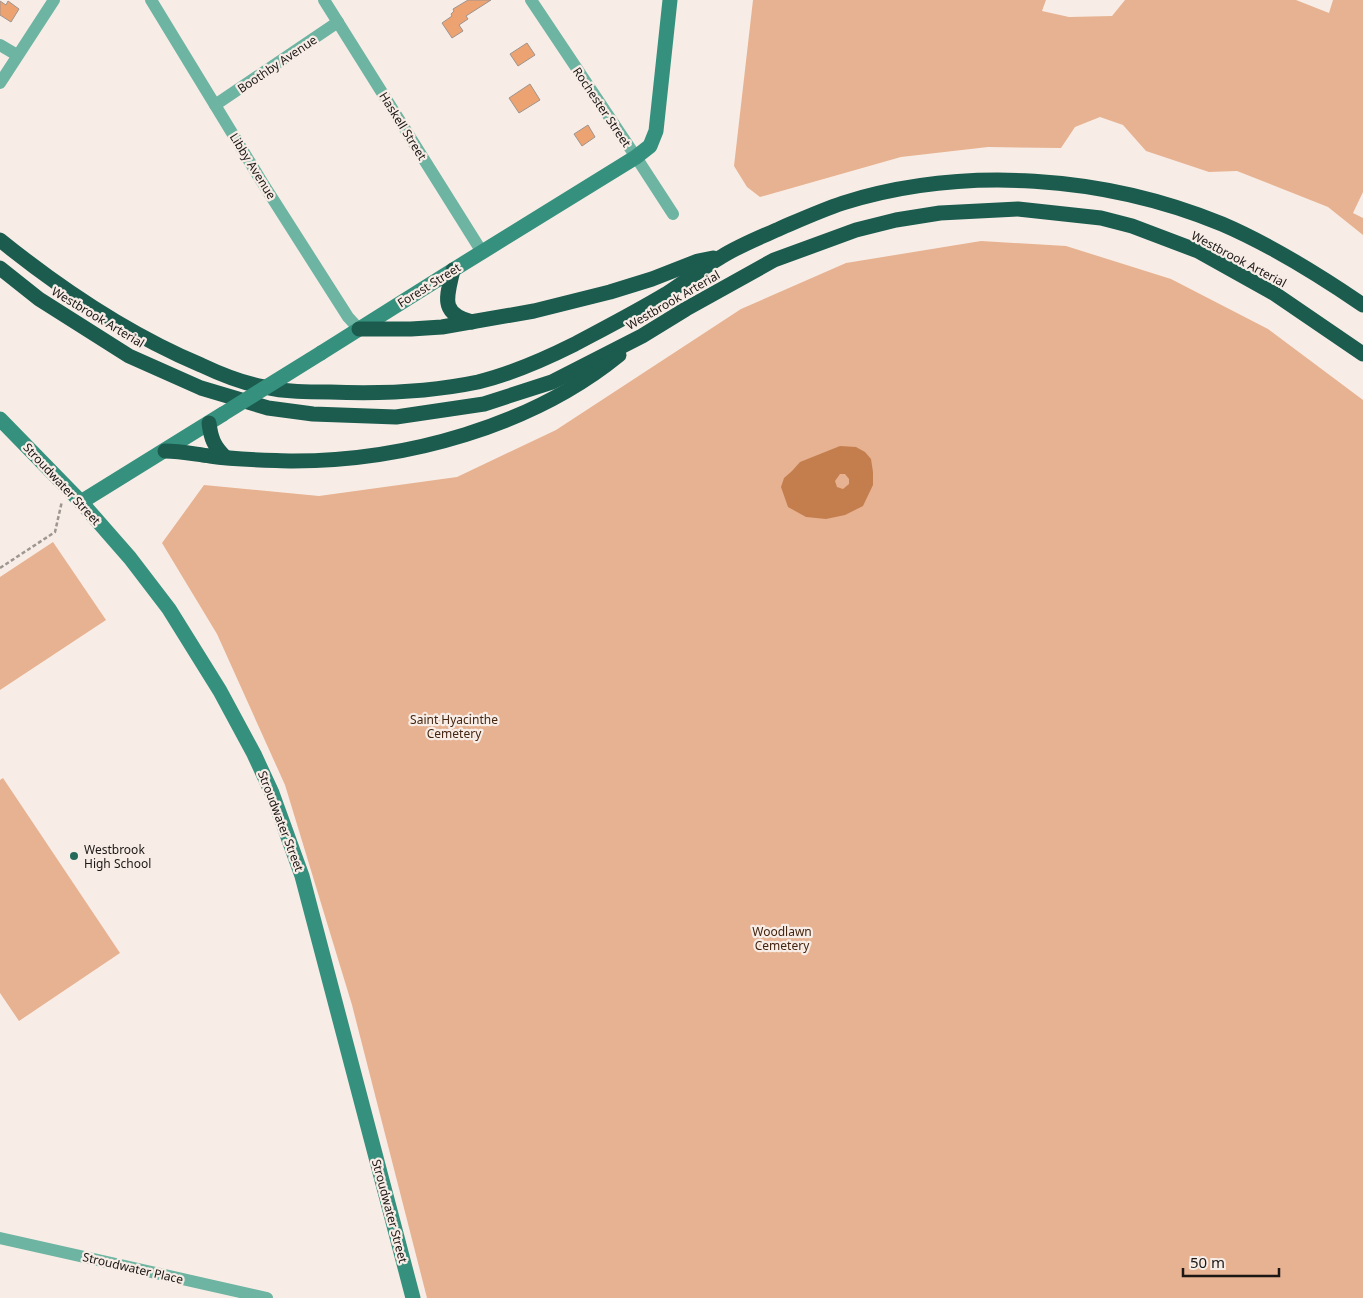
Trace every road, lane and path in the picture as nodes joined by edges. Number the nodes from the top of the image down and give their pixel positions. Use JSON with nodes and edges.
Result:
{"nodes":[{"id":1,"x":54,"y":0,"type":"edge"},
{"id":2,"x":151,"y":0,"type":"edge"},
{"id":3,"x":324,"y":0,"type":"edge"},
{"id":4,"x":530,"y":0,"type":"edge"},
{"id":5,"x":670,"y":0,"type":"edge"},
{"id":6,"x":338,"y":22,"type":"junction"},
{"id":7,"x":0,"y":45,"type":"edge"},
{"id":8,"x":17,"y":55,"type":"junction"},
{"id":9,"x":0,"y":84,"type":"edge"},
{"id":10,"x":215,"y":105,"type":"junction"},
{"id":11,"x":636,"y":157,"type":"junction"},
{"id":12,"x":673,"y":214,"type":"dead end"},
{"id":13,"x":0,"y":240,"type":"edge"},
{"id":14,"x":482,"y":252,"type":"junction"},
{"id":15,"x":722,"y":256,"type":"junction"},
{"id":16,"x":0,"y":268,"type":"edge"},
{"id":17,"x":453,"y":270,"type":"junction"},
{"id":18,"x":1363,"y":306,"type":"edge"},
{"id":19,"x":473,"y":322,"type":"junction"},
{"id":20,"x":359,"y":329,"type":"junction"},
{"id":21,"x":642,"y":336,"type":"junction"},
{"id":22,"x":1363,"y":354,"type":"edge"},
{"id":23,"x":0,"y":419,"type":"edge"},
{"id":24,"x":209,"y":423,"type":"junction"},
{"id":25,"x":165,"y":451,"type":"junction"},
{"id":26,"x":226,"y":457,"type":"junction"},
{"id":27,"x":76,"y":497,"type":"junction"},
{"id":28,"x":0,"y":568,"type":"edge"},
{"id":29,"x":0,"y":1238,"type":"edge"},
{"id":30,"x":267,"y":1298,"type":"edge"},
{"id":31,"x":413,"y":1298,"type":"edge"}],
"edges":[{"from":1,"to":8,"type":"street"},
{"from":2,"to":10,"type":"street","name":"Libby Avenue"},
{"from":3,"to":6,"type":"street","name":"Haskell Street"},
{"from":4,"to":11,"type":"street","name":"Rochester Street"},
{"from":5,"to":11,"type":"main road","name":"Forest Street"},
{"from":6,"to":10,"type":"street","name":"Boothby Avenue"},
{"from":6,"to":14,"type":"street","name":"Haskell Street"},
{"from":7,"to":8,"type":"street"},
{"from":8,"to":9,"type":"street"},
{"from":10,"to":20,"type":"street","name":"Libby Avenue"},
{"from":11,"to":12,"type":"street","name":"Rochester Street"},
{"from":11,"to":14,"type":"main road","name":"Forest Street"},
{"from":13,"to":15,"type":"highway","name":"Westbrook Arterial"},
{"from":14,"to":17,"type":"main road","name":"Forest Street"},
{"from":15,"to":18,"type":"highway","name":"Westbrook Arterial"},
{"from":15,"to":19,"type":"highway"},
{"from":16,"to":21,"type":"highway","name":"Westbrook Arterial"},
{"from":17,"to":19,"type":"highway"},
{"from":17,"to":20,"type":"main road","name":"Forest Street"},
{"from":19,"to":20,"type":"highway"},
{"from":20,"to":24,"type":"main road","name":"Forest Street","bridge":true},
{"from":21,"to":22,"type":"highway","name":"Westbrook Arterial"},
{"from":21,"to":26,"type":"highway"},
{"from":23,"to":27,"type":"main road","name":"Stroudwater Street"},
{"from":24,"to":25,"type":"main road","name":"Forest Street"},
{"from":24,"to":26,"type":"highway"},
{"from":25,"to":26,"type":"highway"},
{"from":25,"to":27,"type":"main road","name":"Forest Street"},
{"from":27,"to":28,"type":"path"},
{"from":27,"to":31,"type":"main road","name":"Stroudwater Street"},
{"from":29,"to":30,"type":"street","name":"Stroudwater Place"}]}
